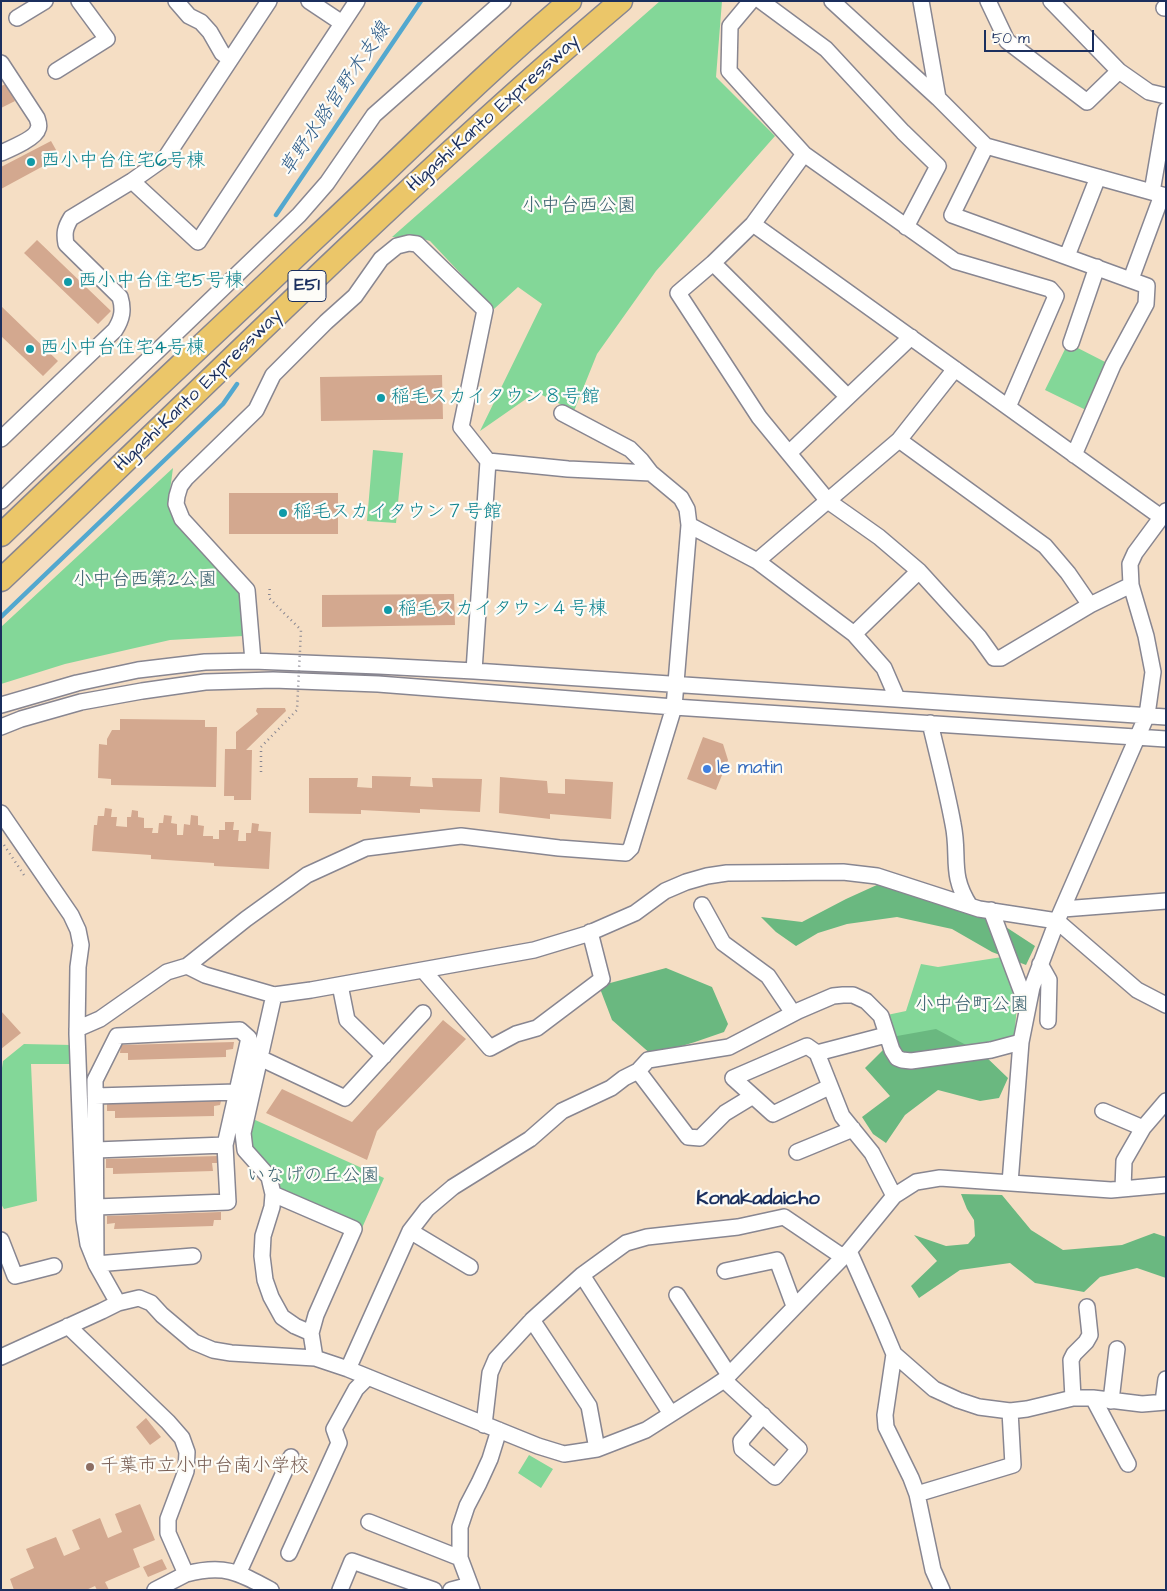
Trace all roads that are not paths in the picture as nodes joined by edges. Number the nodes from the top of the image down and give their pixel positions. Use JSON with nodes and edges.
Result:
{"nodes":[{"id":1,"x":45,"y":1,"type":"edge"},
{"id":2,"x":79,"y":1,"type":"edge"},
{"id":3,"x":176,"y":1,"type":"edge"},
{"id":4,"x":269,"y":1,"type":"edge"},
{"id":5,"x":309,"y":1,"type":"edge"},
{"id":6,"x":357,"y":1,"type":"edge"},
{"id":7,"x":503,"y":1,"type":"edge"},
{"id":8,"x":570,"y":1,"type":"edge"},
{"id":9,"x":621,"y":1,"type":"edge"},
{"id":10,"x":751,"y":1,"type":"edge"},
{"id":11,"x":761,"y":1,"type":"edge"},
{"id":12,"x":832,"y":1,"type":"edge"},
{"id":13,"x":921,"y":1,"type":"edge"},
{"id":14,"x":988,"y":1,"type":"edge"},
{"id":15,"x":1051,"y":1,"type":"edge"},
{"id":16,"x":17,"y":18,"type":"dead end"},
{"id":17,"x":342,"y":23,"type":"junction"},
{"id":18,"x":230,"y":59,"type":"junction"},
{"id":19,"x":2,"y":66,"type":"edge"},
{"id":20,"x":56,"y":71,"type":"dead end"},
{"id":21,"x":1119,"y":71,"type":"junction"},
{"id":22,"x":1166,"y":96,"type":"edge"},
{"id":23,"x":938,"y":98,"type":"junction"},
{"id":24,"x":1166,"y":110,"type":"edge"},
{"id":25,"x":986,"y":146,"type":"junction"},
{"id":26,"x":1,"y":153,"type":"edge"},
{"id":27,"x":804,"y":154,"type":"junction"},
{"id":28,"x":1098,"y":177,"type":"junction"},
{"id":29,"x":132,"y":181,"type":"junction"},
{"id":30,"x":1160,"y":194,"type":"edge"},
{"id":31,"x":753,"y":224,"type":"junction"},
{"id":32,"x":906,"y":227,"type":"junction"},
{"id":33,"x":1068,"y":256,"type":"junction"},
{"id":34,"x":713,"y":263,"type":"junction"},
{"id":35,"x":1097,"y":267,"type":"junction"},
{"id":36,"x":1131,"y":279,"type":"junction"},
{"id":37,"x":911,"y":337,"type":"junction"},
{"id":38,"x":1071,"y":343,"type":"dead end"},
{"id":39,"x":955,"y":369,"type":"junction"},
{"id":40,"x":848,"y":397,"type":"junction"},
{"id":41,"x":1008,"y":407,"type":"junction"},
{"id":42,"x":562,"y":412,"type":"dead end"},
{"id":43,"x":1,"y":439,"type":"edge"},
{"id":44,"x":899,"y":440,"type":"junction"},
{"id":45,"x":789,"y":453,"type":"junction"},
{"id":46,"x":1074,"y":455,"type":"junction"},
{"id":47,"x":488,"y":461,"type":"junction"},
{"id":48,"x":651,"y":472,"type":"junction"},
{"id":49,"x":1,"y":501,"type":"edge"},
{"id":50,"x":828,"y":501,"type":"junction"},
{"id":51,"x":1164,"y":514,"type":"edge"},
{"id":52,"x":689,"y":525,"type":"junction"},
{"id":53,"x":1,"y":535,"type":"edge"},
{"id":54,"x":757,"y":561,"type":"junction"},
{"id":55,"x":919,"y":571,"type":"junction"},
{"id":56,"x":1,"y":580,"type":"edge"},
{"id":57,"x":1131,"y":585,"type":"junction"},
{"id":58,"x":1090,"y":605,"type":"junction"},
{"id":59,"x":854,"y":634,"type":"junction"},
{"id":60,"x":253,"y":661,"type":"junction"},
{"id":61,"x":474,"y":672,"type":"junction"},
{"id":62,"x":676,"y":685,"type":"junction"},
{"id":63,"x":897,"y":698,"type":"junction"},
{"id":64,"x":1,"y":705,"type":"edge"},
{"id":65,"x":674,"y":707,"type":"junction"},
{"id":66,"x":1148,"y":716,"type":"junction"},
{"id":67,"x":1166,"y":717,"type":"edge"},
{"id":68,"x":930,"y":723,"type":"junction"},
{"id":69,"x":1,"y":727,"type":"edge"},
{"id":70,"x":1138,"y":737,"type":"junction"},
{"id":71,"x":1166,"y":739,"type":"edge"},
{"id":72,"x":1,"y":813,"type":"edge"},
{"id":73,"x":1166,"y":900,"type":"edge"},
{"id":74,"x":702,"y":905,"type":"dead end"},
{"id":75,"x":970,"y":906,"type":"junction"},
{"id":76,"x":991,"y":910,"type":"junction"},
{"id":77,"x":1060,"y":915,"type":"junction"},
{"id":78,"x":590,"y":932,"type":"junction"},
{"id":79,"x":1040,"y":964,"type":"junction"},
{"id":80,"x":187,"y":966,"type":"junction"},
{"id":81,"x":423,"y":970,"type":"junction"},
{"id":82,"x":340,"y":985,"type":"junction"},
{"id":83,"x":274,"y":995,"type":"junction"},
{"id":84,"x":1166,"y":1005,"type":"edge"},
{"id":85,"x":1027,"y":1006,"type":"junction"},
{"id":86,"x":423,"y":1013,"type":"dead end"},
{"id":87,"x":793,"y":1013,"type":"junction"},
{"id":88,"x":1048,"y":1021,"type":"dead end"},
{"id":89,"x":77,"y":1029,"type":"junction"},
{"id":90,"x":886,"y":1035,"type":"junction"},
{"id":91,"x":1022,"y":1042,"type":"junction"},
{"id":92,"x":817,"y":1052,"type":"junction"},
{"id":93,"x":384,"y":1056,"type":"junction"},
{"id":94,"x":260,"y":1058,"type":"junction"},
{"id":95,"x":638,"y":1071,"type":"junction"},
{"id":96,"x":829,"y":1087,"type":"junction"},
{"id":97,"x":237,"y":1092,"type":"junction"},
{"id":98,"x":95,"y":1096,"type":"junction"},
{"id":99,"x":753,"y":1096,"type":"junction"},
{"id":100,"x":1166,"y":1101,"type":"edge"},
{"id":101,"x":1103,"y":1111,"type":"dead end"},
{"id":102,"x":1143,"y":1128,"type":"junction"},
{"id":103,"x":853,"y":1130,"type":"junction"},
{"id":104,"x":226,"y":1145,"type":"junction"},
{"id":105,"x":96,"y":1150,"type":"junction"},
{"id":106,"x":797,"y":1152,"type":"dead end"},
{"id":107,"x":1010,"y":1183,"type":"junction"},
{"id":108,"x":1166,"y":1185,"type":"edge"},
{"id":109,"x":1123,"y":1189,"type":"junction"},
{"id":110,"x":273,"y":1194,"type":"junction"},
{"id":111,"x":894,"y":1196,"type":"junction"},
{"id":112,"x":96,"y":1207,"type":"junction"},
{"id":113,"x":410,"y":1231,"type":"junction"},
{"id":114,"x":1,"y":1240,"type":"edge"},
{"id":115,"x":846,"y":1254,"type":"junction"},
{"id":116,"x":193,"y":1256,"type":"dead end"},
{"id":117,"x":96,"y":1264,"type":"junction"},
{"id":118,"x":54,"y":1266,"type":"dead end"},
{"id":119,"x":470,"y":1267,"type":"dead end"},
{"id":120,"x":725,"y":1271,"type":"dead end"},
{"id":121,"x":582,"y":1275,"type":"junction"},
{"id":122,"x":676,"y":1295,"type":"dead end"},
{"id":123,"x":118,"y":1303,"type":"junction"},
{"id":124,"x":794,"y":1306,"type":"junction"},
{"id":125,"x":1088,"y":1307,"type":"dead end"},
{"id":126,"x":532,"y":1320,"type":"junction"},
{"id":127,"x":68,"y":1326,"type":"junction"},
{"id":128,"x":311,"y":1333,"type":"junction"},
{"id":129,"x":1117,"y":1348,"type":"dead end"},
{"id":130,"x":894,"y":1354,"type":"junction"},
{"id":131,"x":1,"y":1357,"type":"edge"},
{"id":132,"x":315,"y":1358,"type":"junction"},
{"id":133,"x":348,"y":1369,"type":"junction"},
{"id":134,"x":368,"y":1377,"type":"junction"},
{"id":135,"x":726,"y":1378,"type":"junction"},
{"id":136,"x":1166,"y":1378,"type":"edge"},
{"id":137,"x":1073,"y":1398,"type":"junction"},
{"id":138,"x":1093,"y":1398,"type":"junction"},
{"id":139,"x":1111,"y":1400,"type":"junction"},
{"id":140,"x":1164,"y":1402,"type":"edge"},
{"id":141,"x":1010,"y":1411,"type":"junction"},
{"id":142,"x":671,"y":1414,"type":"junction"},
{"id":143,"x":763,"y":1415,"type":"dead end"},
{"id":144,"x":484,"y":1424,"type":"junction"},
{"id":145,"x":498,"y":1430,"type":"junction"},
{"id":146,"x":597,"y":1449,"type":"junction"},
{"id":147,"x":291,"y":1457,"type":"dead end"},
{"id":148,"x":1128,"y":1464,"type":"dead end"},
{"id":149,"x":917,"y":1494,"type":"junction"},
{"id":150,"x":369,"y":1522,"type":"dead end"},
{"id":151,"x":289,"y":1553,"type":"dead end"},
{"id":152,"x":460,"y":1558,"type":"junction"},
{"id":153,"x":186,"y":1574,"type":"junction"},
{"id":154,"x":238,"y":1574,"type":"junction"},
{"id":155,"x":471,"y":1587,"type":"edge"},
{"id":156,"x":155,"y":1590,"type":"edge"},
{"id":157,"x":271,"y":1590,"type":"edge"},
{"id":158,"x":340,"y":1590,"type":"edge"},
{"id":159,"x":434,"y":1590,"type":"edge"},
{"id":160,"x":451,"y":1590,"type":"edge"},
{"id":161,"x":942,"y":1590,"type":"edge"}],
"edges":[{"from":1,"to":16,"type":"street"},
{"from":2,"to":20,"type":"street"},
{"from":3,"to":18,"type":"street"},
{"from":4,"to":18,"type":"street"},
{"from":5,"to":17,"type":"street"},
{"from":6,"to":17,"type":"street"},
{"from":7,"to":49,"type":"street"},
{"from":8,"to":53,"type":"highway","name":"Higashi-Kanto Expressway","number":"E51"},
{"from":9,"to":56,"type":"highway","name":"Higashi-Kanto Expressway","number":"E51"},
{"from":10,"to":27,"type":"street"},
{"from":11,"to":32,"type":"street"},
{"from":12,"to":23,"type":"street"},
{"from":13,"to":23,"type":"street"},
{"from":14,"to":21,"type":"street"},
{"from":15,"to":21,"type":"street"},
{"from":17,"to":29,"type":"street"},
{"from":18,"to":29,"type":"street"},
{"from":19,"to":26,"type":"street"},
{"from":21,"to":22,"type":"street"},
{"from":23,"to":25,"type":"street"},
{"from":24,"to":30,"type":"street"},
{"from":25,"to":28,"type":"street"},
{"from":25,"to":33,"type":"street"},
{"from":27,"to":31,"type":"street"},
{"from":27,"to":32,"type":"street"},
{"from":28,"to":30,"type":"street"},
{"from":28,"to":33,"type":"street"},
{"from":29,"to":43,"type":"street"},
{"from":30,"to":36,"type":"street"},
{"from":31,"to":34,"type":"street"},
{"from":31,"to":37,"type":"street"},
{"from":32,"to":41,"type":"street"},
{"from":33,"to":35,"type":"street"},
{"from":34,"to":40,"type":"street"},
{"from":34,"to":45,"type":"street"},
{"from":35,"to":36,"type":"street"},
{"from":35,"to":38,"type":"street"},
{"from":36,"to":46,"type":"street"},
{"from":37,"to":39,"type":"street"},
{"from":37,"to":40,"type":"street"},
{"from":39,"to":41,"type":"street"},
{"from":39,"to":44,"type":"street"},
{"from":40,"to":45,"type":"street"},
{"from":41,"to":46,"type":"street"},
{"from":42,"to":48,"type":"street"},
{"from":44,"to":50,"type":"street"},
{"from":44,"to":58,"type":"street"},
{"from":45,"to":50,"type":"street"},
{"from":46,"to":51,"type":"street"},
{"from":47,"to":48,"type":"street"},
{"from":47,"to":60,"type":"street"},
{"from":47,"to":61,"type":"street"},
{"from":48,"to":52,"type":"street"},
{"from":50,"to":54,"type":"street"},
{"from":50,"to":55,"type":"street"},
{"from":51,"to":57,"type":"street"},
{"from":52,"to":54,"type":"street"},
{"from":52,"to":62,"type":"street"},
{"from":54,"to":59,"type":"street"},
{"from":55,"to":58,"type":"street"},
{"from":55,"to":59,"type":"street"},
{"from":57,"to":58,"type":"street"},
{"from":57,"to":66,"type":"street"},
{"from":59,"to":63,"type":"street"},
{"from":60,"to":61,"type":"street"},
{"from":60,"to":64,"type":"street"},
{"from":61,"to":62,"type":"street"},
{"from":62,"to":63,"type":"street"},
{"from":62,"to":65,"type":"street"},
{"from":63,"to":66,"type":"street"},
{"from":65,"to":68,"type":"street"},
{"from":65,"to":69,"type":"street"},
{"from":65,"to":80,"type":"street"},
{"from":66,"to":67,"type":"street"},
{"from":66,"to":70,"type":"street"},
{"from":68,"to":70,"type":"street"},
{"from":68,"to":75,"type":"street"},
{"from":70,"to":71,"type":"street"},
{"from":70,"to":77,"type":"street"},
{"from":72,"to":89,"type":"street"},
{"from":73,"to":77,"type":"street"},
{"from":74,"to":87,"type":"street"},
{"from":75,"to":76,"type":"street"},
{"from":75,"to":78,"type":"street"},
{"from":76,"to":77,"type":"street"},
{"from":76,"to":85,"type":"street"},
{"from":77,"to":79,"type":"street"},
{"from":77,"to":84,"type":"street"},
{"from":78,"to":81,"type":"street"},
{"from":78,"to":81,"type":"street"},
{"from":79,"to":85,"type":"street"},
{"from":79,"to":88,"type":"street"},
{"from":80,"to":83,"type":"street"},
{"from":80,"to":89,"type":"street"},
{"from":81,"to":82,"type":"street"},
{"from":82,"to":83,"type":"street"},
{"from":82,"to":93,"type":"street"},
{"from":83,"to":94,"type":"street"},
{"from":85,"to":91,"type":"street"},
{"from":86,"to":93,"type":"street"},
{"from":87,"to":90,"type":"street"},
{"from":87,"to":95,"type":"street"},
{"from":89,"to":117,"type":"street"},
{"from":90,"to":91,"type":"street"},
{"from":90,"to":92,"type":"street"},
{"from":91,"to":107,"type":"street"},
{"from":92,"to":96,"type":"street"},
{"from":92,"to":99,"type":"street"},
{"from":93,"to":94,"type":"street"},
{"from":94,"to":110,"type":"street"},
{"from":95,"to":99,"type":"street"},
{"from":95,"to":113,"type":"street"},
{"from":96,"to":99,"type":"street"},
{"from":96,"to":103,"type":"street"},
{"from":97,"to":98,"type":"street"},
{"from":97,"to":98,"type":"street"},
{"from":97,"to":104,"type":"street"},
{"from":98,"to":105,"type":"street"},
{"from":100,"to":102,"type":"street"},
{"from":101,"to":102,"type":"street"},
{"from":102,"to":109,"type":"street"},
{"from":103,"to":106,"type":"street"},
{"from":103,"to":111,"type":"street"},
{"from":104,"to":105,"type":"street"},
{"from":104,"to":112,"type":"street"},
{"from":105,"to":112,"type":"street"},
{"from":107,"to":109,"type":"street"},
{"from":107,"to":111,"type":"street"},
{"from":108,"to":109,"type":"street"},
{"from":110,"to":128,"type":"street"},
{"from":110,"to":128,"type":"street"},
{"from":111,"to":115,"type":"street"},
{"from":112,"to":117,"type":"street"},
{"from":113,"to":119,"type":"street"},
{"from":113,"to":133,"type":"street"},
{"from":114,"to":118,"type":"street"},
{"from":115,"to":121,"type":"street"},
{"from":115,"to":124,"type":"street"},
{"from":115,"to":130,"type":"street"},
{"from":116,"to":117,"type":"street"},
{"from":117,"to":123,"type":"street"},
{"from":120,"to":124,"type":"street"},
{"from":121,"to":126,"type":"street"},
{"from":121,"to":142,"type":"street"},
{"from":122,"to":135,"type":"street"},
{"from":123,"to":127,"type":"street"},
{"from":123,"to":132,"type":"street"},
{"from":124,"to":135,"type":"street"},
{"from":125,"to":137,"type":"street"},
{"from":126,"to":144,"type":"street"},
{"from":126,"to":146,"type":"street"},
{"from":127,"to":131,"type":"street"},
{"from":127,"to":153,"type":"street"},
{"from":128,"to":132,"type":"street"},
{"from":129,"to":139,"type":"street"},
{"from":130,"to":141,"type":"street"},
{"from":130,"to":149,"type":"street"},
{"from":132,"to":133,"type":"street"},
{"from":133,"to":134,"type":"street"},
{"from":134,"to":144,"type":"street"},
{"from":134,"to":151,"type":"street"},
{"from":135,"to":142,"type":"street"},
{"from":135,"to":143,"type":"street"},
{"from":136,"to":140,"type":"street"},
{"from":137,"to":138,"type":"street"},
{"from":137,"to":141,"type":"street"},
{"from":138,"to":139,"type":"street"},
{"from":138,"to":148,"type":"street"},
{"from":139,"to":140,"type":"street"},
{"from":141,"to":149,"type":"street"},
{"from":142,"to":146,"type":"street"},
{"from":144,"to":145,"type":"street"},
{"from":145,"to":146,"type":"street"},
{"from":145,"to":152,"type":"street"},
{"from":147,"to":154,"type":"street"},
{"from":149,"to":161,"type":"street"},
{"from":150,"to":152,"type":"street"},
{"from":152,"to":155,"type":"street"},
{"from":153,"to":154,"type":"street"},
{"from":153,"to":156,"type":"street"},
{"from":154,"to":157,"type":"street"},
{"from":155,"to":160,"type":"street"},
{"from":158,"to":159,"type":"street"}]}
